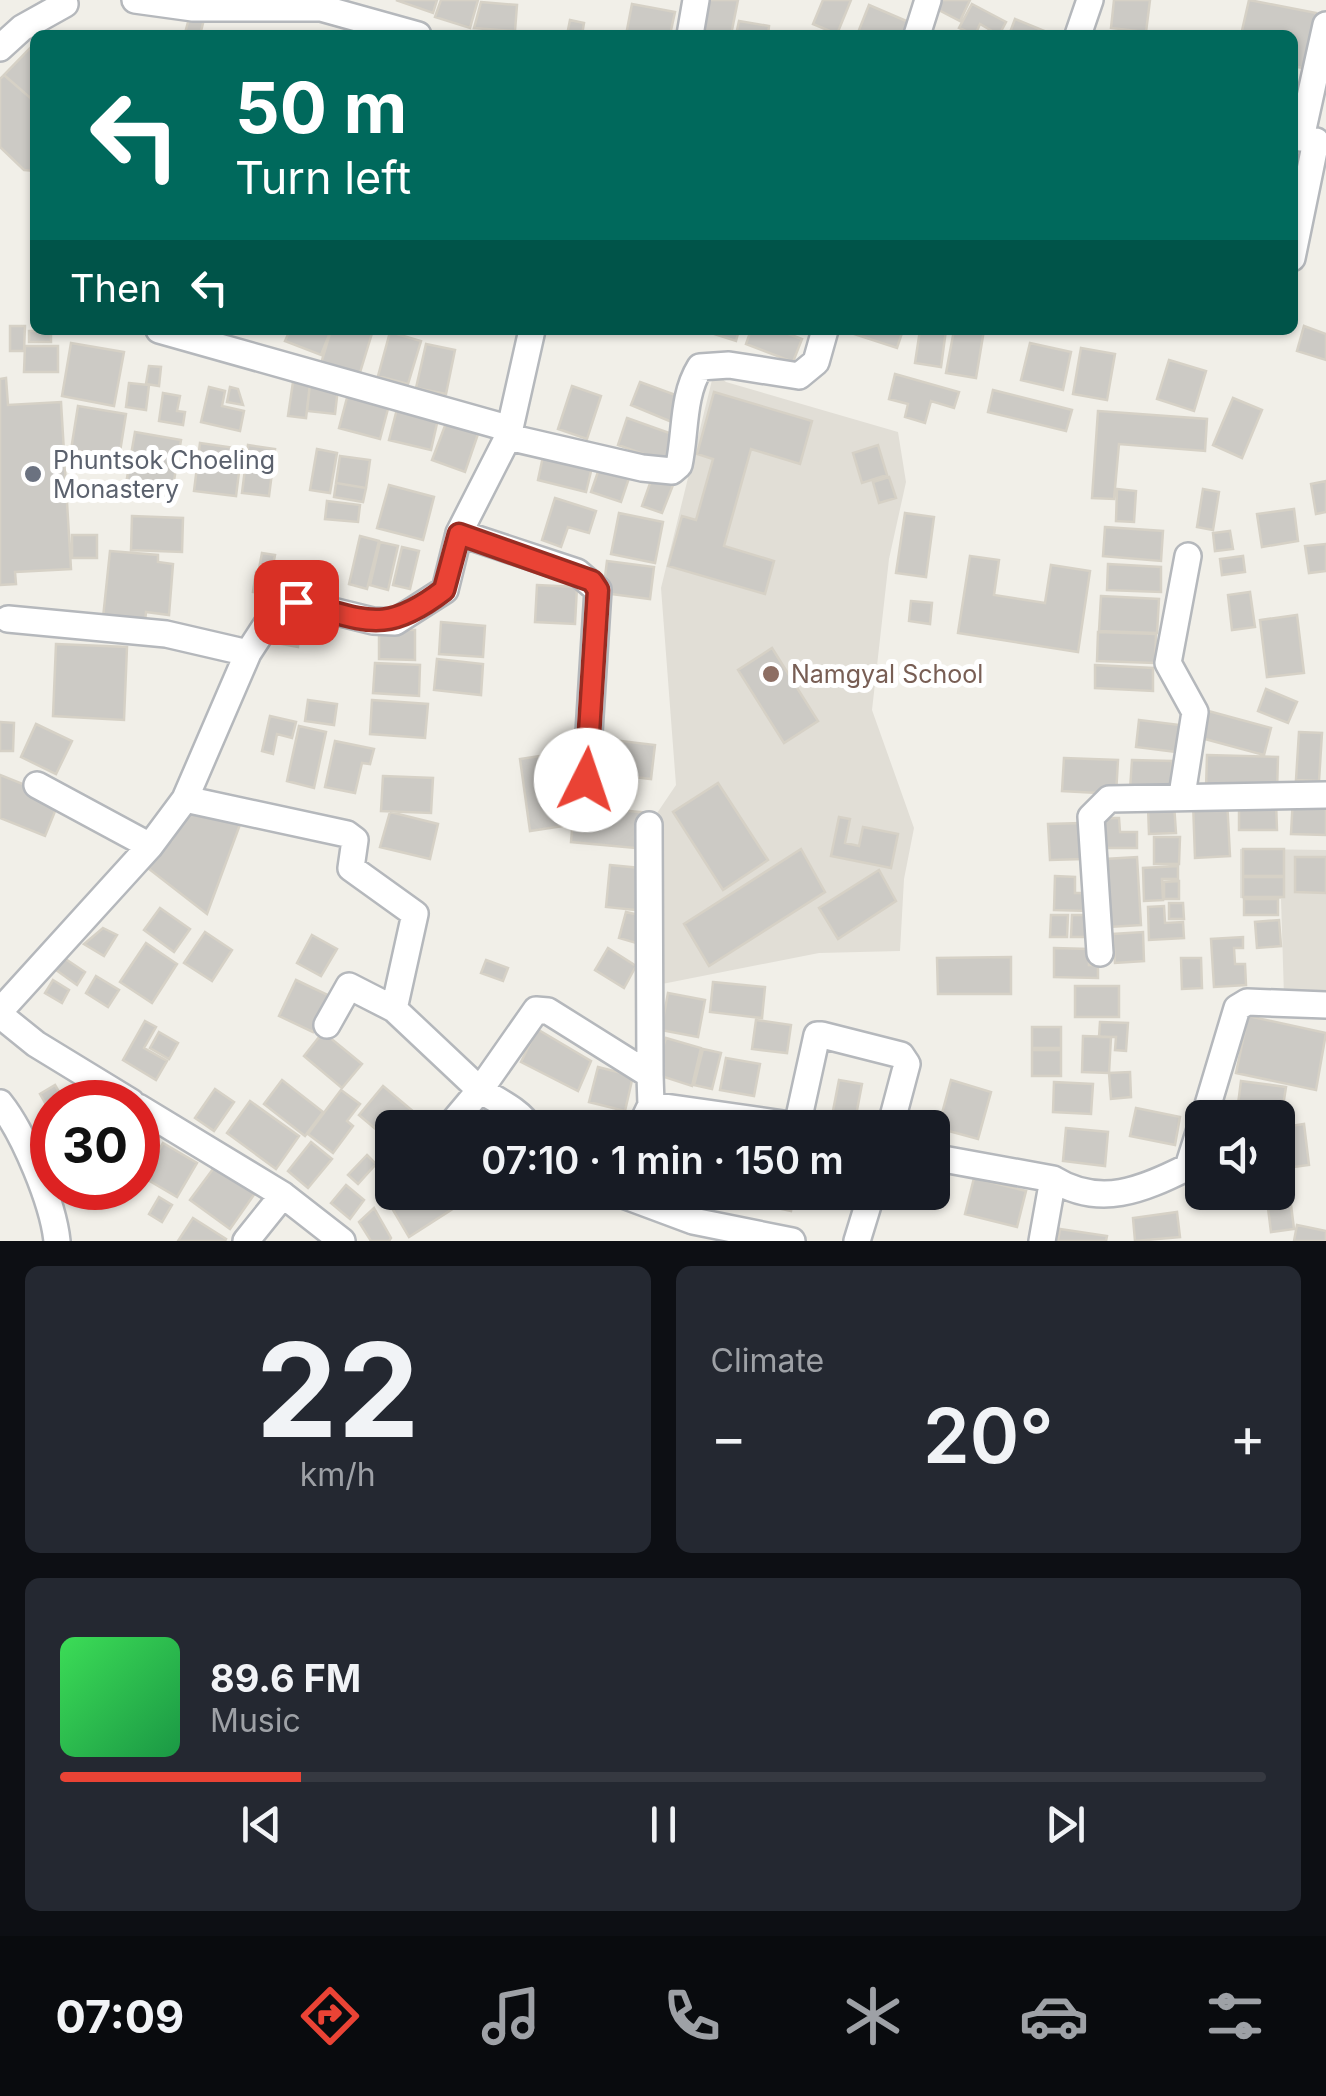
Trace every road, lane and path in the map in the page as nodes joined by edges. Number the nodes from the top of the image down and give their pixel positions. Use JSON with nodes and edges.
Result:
{"nodes":[{"id":1,"x":135,"y":0,"type":"edge"},
{"id":2,"x":696,"y":0,"type":"edge"},
{"id":3,"x":928,"y":0,"type":"edge"},
{"id":4,"x":1090,"y":0,"type":"edge"},
{"id":5,"x":67,"y":1,"type":"edge"},
{"id":6,"x":388,"y":11,"type":"edge"},
{"id":7,"x":0,"y":12,"type":"edge"},
{"id":8,"x":1326,"y":25,"type":"edge"},
{"id":9,"x":22,"y":28,"type":"junction"},
{"id":10,"x":412,"y":30,"type":"edge"},
{"id":11,"x":691,"y":30,"type":"edge"},
{"id":12,"x":919,"y":30,"type":"edge"},
{"id":13,"x":1080,"y":30,"type":"edge"},
{"id":14,"x":0,"y":48,"type":"edge"},
{"id":15,"x":1309,"y":140,"type":"edge"},
{"id":16,"x":1298,"y":216,"type":"edge"},
{"id":17,"x":176,"y":335,"type":"edge"},
{"id":18,"x":531,"y":335,"type":"edge"},
{"id":19,"x":824,"y":335,"type":"edge"},
{"id":20,"x":508,"y":432,"type":"junction"},
{"id":21,"x":459,"y":534,"type":"junction"},
{"id":22,"x":1188,"y":556,"type":"dead end"},
{"id":23,"x":8,"y":619,"type":"dead end"},
{"id":24,"x":248,"y":653,"type":"junction"},
{"id":25,"x":586,"y":780,"type":"dead end"},
{"id":26,"x":37,"y":785,"type":"dead end"},
{"id":27,"x":1326,"y":794,"type":"edge"},
{"id":28,"x":1182,"y":795,"type":"junction"},
{"id":29,"x":185,"y":798,"type":"junction"},
{"id":30,"x":649,"y":825,"type":"dead end"},
{"id":31,"x":150,"y":846,"type":"junction"},
{"id":32,"x":1100,"y":952,"type":"dead end"},
{"id":33,"x":1326,"y":1005,"type":"edge"},
{"id":34,"x":394,"y":1010,"type":"junction"},
{"id":35,"x":0,"y":1013,"type":"edge"},
{"id":36,"x":327,"y":1025,"type":"dead end"},
{"id":37,"x":650,"y":1075,"type":"junction"},
{"id":38,"x":95,"y":1080,"type":"edge"},
{"id":39,"x":480,"y":1090,"type":"junction"},
{"id":40,"x":1209,"y":1100,"type":"edge"},
{"id":41,"x":0,"y":1103,"type":"edge"},
{"id":42,"x":463,"y":1110,"type":"edge"},
{"id":43,"x":511,"y":1110,"type":"edge"},
{"id":44,"x":647,"y":1110,"type":"edge"},
{"id":45,"x":802,"y":1110,"type":"edge"},
{"id":46,"x":895,"y":1110,"type":"edge"},
{"id":47,"x":160,"y":1120,"type":"edge"},
{"id":48,"x":950,"y":1161,"type":"edge"},
{"id":49,"x":1185,"y":1168,"type":"edge"},
{"id":50,"x":1052,"y":1179,"type":"junction"},
{"id":51,"x":284,"y":1195,"type":"junction"},
{"id":52,"x":664,"y":1210,"type":"edge"},
{"id":53,"x":866,"y":1210,"type":"edge"},
{"id":54,"x":57,"y":1241,"type":"edge"},
{"id":55,"x":246,"y":1241,"type":"edge"},
{"id":56,"x":342,"y":1241,"type":"edge"},
{"id":57,"x":792,"y":1241,"type":"edge"},
{"id":58,"x":857,"y":1241,"type":"edge"},
{"id":59,"x":1042,"y":1241,"type":"edge"}],
"edges":[{"from":1,"to":6,"type":"street"},
{"from":2,"to":11,"type":"street"},
{"from":3,"to":12,"type":"street"},
{"from":4,"to":13,"type":"street"},
{"from":5,"to":9,"type":"street"},
{"from":6,"to":10,"type":"street"},
{"from":7,"to":9,"type":"street"},
{"from":8,"to":15,"type":"street"},
{"from":9,"to":14,"type":"street"},
{"from":15,"to":16,"type":"street"},
{"from":17,"to":20,"type":"street"},
{"from":18,"to":20,"type":"street"},
{"from":19,"to":20,"type":"street"},
{"from":20,"to":21,"type":"street"},
{"from":21,"to":24,"type":"street"},
{"from":21,"to":25,"type":"street"},
{"from":22,"to":28,"type":"street"},
{"from":23,"to":24,"type":"street"},
{"from":24,"to":29,"type":"street"},
{"from":26,"to":31,"type":"street"},
{"from":27,"to":28,"type":"street"},
{"from":28,"to":32,"type":"street"},
{"from":29,"to":31,"type":"street"},
{"from":29,"to":34,"type":"street"},
{"from":30,"to":37,"type":"street"},
{"from":31,"to":35,"type":"street"},
{"from":33,"to":40,"type":"street"},
{"from":34,"to":36,"type":"street"},
{"from":34,"to":39,"type":"street"},
{"from":35,"to":38,"type":"street"},
{"from":37,"to":39,"type":"street"},
{"from":37,"to":44,"type":"street"},
{"from":39,"to":42,"type":"street"},
{"from":39,"to":43,"type":"street"},
{"from":41,"to":54,"type":"street"},
{"from":45,"to":46,"type":"street"},
{"from":47,"to":51,"type":"street"},
{"from":48,"to":50,"type":"street"},
{"from":49,"to":50,"type":"street"},
{"from":50,"to":59,"type":"street"},
{"from":51,"to":55,"type":"street"},
{"from":51,"to":56,"type":"street"},
{"from":52,"to":57,"type":"street"},
{"from":53,"to":58,"type":"street"}]}
